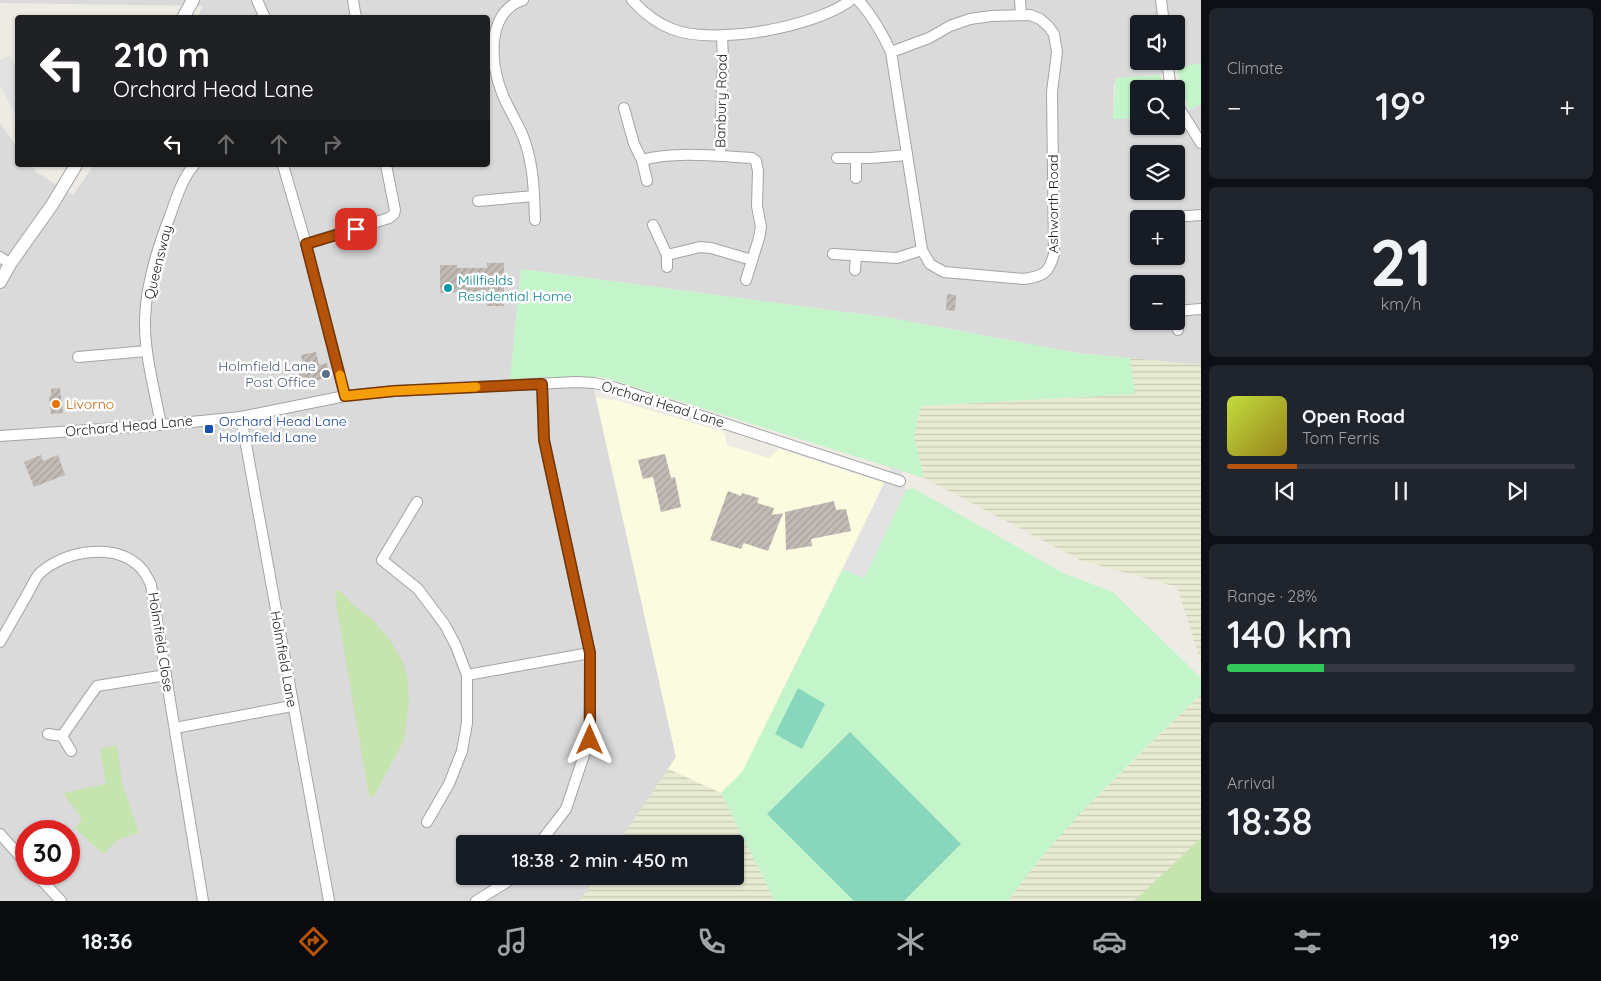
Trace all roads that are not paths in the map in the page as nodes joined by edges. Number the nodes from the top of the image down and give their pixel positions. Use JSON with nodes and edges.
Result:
{"nodes":[{"id":1,"x":193,"y":0,"type":"edge"},
{"id":2,"x":257,"y":0,"type":"edge"},
{"id":3,"x":353,"y":0,"type":"edge"},
{"id":4,"x":523,"y":0,"type":"edge"},
{"id":5,"x":632,"y":0,"type":"edge"},
{"id":6,"x":851,"y":0,"type":"edge"},
{"id":7,"x":858,"y":0,"type":"edge"},
{"id":8,"x":1020,"y":0,"type":"edge"},
{"id":9,"x":1161,"y":0,"type":"edge"},
{"id":10,"x":1021,"y":14,"type":"junction"},
{"id":11,"x":185,"y":15,"type":"edge"},
{"id":12,"x":264,"y":15,"type":"edge"},
{"id":13,"x":356,"y":15,"type":"edge"},
{"id":14,"x":1163,"y":15,"type":"edge"},
{"id":15,"x":722,"y":36,"type":"junction"},
{"id":16,"x":891,"y":52,"type":"junction"},
{"id":17,"x":491,"y":67,"type":"edge"},
{"id":18,"x":624,"y":108,"type":"dead end"},
{"id":19,"x":1185,"y":117,"type":"edge"},
{"id":20,"x":1201,"y":143,"type":"edge"},
{"id":21,"x":907,"y":155,"type":"junction"},
{"id":22,"x":720,"y":156,"type":"junction"},
{"id":23,"x":837,"y":158,"type":"dead end"},
{"id":24,"x":856,"y":158,"type":"junction"},
{"id":25,"x":642,"y":160,"type":"junction"},
{"id":26,"x":75,"y":167,"type":"edge"},
{"id":27,"x":192,"y":167,"type":"edge"},
{"id":28,"x":284,"y":167,"type":"edge"},
{"id":29,"x":386,"y":167,"type":"edge"},
{"id":30,"x":856,"y":178,"type":"dead end"},
{"id":31,"x":647,"y":181,"type":"dead end"},
{"id":32,"x":534,"y":196,"type":"junction"},
{"id":33,"x":478,"y":201,"type":"dead end"},
{"id":34,"x":1201,"y":214,"type":"edge"},
{"id":35,"x":1185,"y":216,"type":"edge"},
{"id":36,"x":536,"y":220,"type":"dead end"},
{"id":37,"x":653,"y":225,"type":"dead end"},
{"id":38,"x":306,"y":244,"type":"junction"},
{"id":39,"x":922,"y":250,"type":"junction"},
{"id":40,"x":833,"y":254,"type":"dead end"},
{"id":41,"x":667,"y":255,"type":"junction"},
{"id":42,"x":856,"y":256,"type":"junction"},
{"id":43,"x":5,"y":260,"type":"edge"},
{"id":44,"x":752,"y":260,"type":"junction"},
{"id":45,"x":668,"y":267,"type":"dead end"},
{"id":46,"x":855,"y":270,"type":"dead end"},
{"id":47,"x":746,"y":280,"type":"dead end"},
{"id":48,"x":0,"y":282,"type":"edge"},
{"id":49,"x":1201,"y":309,"type":"edge"},
{"id":50,"x":1185,"y":310,"type":"edge"},
{"id":51,"x":147,"y":351,"type":"junction"},
{"id":52,"x":78,"y":357,"type":"dead end"},
{"id":53,"x":542,"y":384,"type":"junction"},
{"id":54,"x":345,"y":396,"type":"junction"},
{"id":55,"x":240,"y":417,"type":"junction"},
{"id":56,"x":161,"y":424,"type":"junction"},
{"id":57,"x":0,"y":436,"type":"edge"},
{"id":58,"x":900,"y":481,"type":"dead end"},
{"id":59,"x":417,"y":502,"type":"dead end"},
{"id":60,"x":0,"y":642,"type":"edge"},
{"id":61,"x":590,"y":653,"type":"junction"},
{"id":62,"x":166,"y":675,"type":"junction"},
{"id":63,"x":467,"y":675,"type":"junction"},
{"id":64,"x":292,"y":706,"type":"junction"},
{"id":65,"x":175,"y":728,"type":"junction"},
{"id":66,"x":48,"y":734,"type":"dead end"},
{"id":67,"x":62,"y":736,"type":"junction"},
{"id":68,"x":71,"y":752,"type":"dead end"},
{"id":69,"x":427,"y":822,"type":"dead end"},
{"id":70,"x":0,"y":834,"type":"edge"},
{"id":71,"x":546,"y":835,"type":"edge"},
{"id":72,"x":15,"y":851,"type":"edge"},
{"id":73,"x":46,"y":885,"type":"edge"},
{"id":74,"x":502,"y":885,"type":"edge"},
{"id":75,"x":61,"y":901,"type":"edge"},
{"id":76,"x":203,"y":901,"type":"edge"},
{"id":77,"x":328,"y":901,"type":"edge"},
{"id":78,"x":476,"y":901,"type":"edge"}],
"edges":[{"from":1,"to":11,"type":"street"},
{"from":2,"to":12,"type":"street"},
{"from":3,"to":13,"type":"street"},
{"from":4,"to":17,"type":"street"},
{"from":5,"to":15,"type":"street"},
{"from":6,"to":15,"type":"street"},
{"from":7,"to":16,"type":"street"},
{"from":8,"to":10,"type":"street"},
{"from":9,"to":14,"type":"street"},
{"from":10,"to":16,"type":"street","name":"Ashworth Road"},
{"from":10,"to":39,"type":"street","name":"Ashworth Road"},
{"from":15,"to":22,"type":"street","name":"Banbury Road"},
{"from":16,"to":21,"type":"street"},
{"from":17,"to":32,"type":"street"},
{"from":18,"to":25,"type":"street"},
{"from":19,"to":20,"type":"street"},
{"from":21,"to":24,"type":"street"},
{"from":21,"to":39,"type":"street"},
{"from":22,"to":25,"type":"street"},
{"from":22,"to":44,"type":"street","name":"Banbury Road"},
{"from":23,"to":24,"type":"street"},
{"from":24,"to":30,"type":"street"},
{"from":25,"to":31,"type":"street"},
{"from":26,"to":43,"type":"street"},
{"from":27,"to":51,"type":"street","name":"Queensway"},
{"from":28,"to":38,"type":"street"},
{"from":29,"to":38,"type":"street"},
{"from":32,"to":33,"type":"street"},
{"from":32,"to":36,"type":"street"},
{"from":34,"to":35,"type":"street"},
{"from":37,"to":41,"type":"street"},
{"from":38,"to":54,"type":"street"},
{"from":39,"to":42,"type":"street"},
{"from":40,"to":42,"type":"street"},
{"from":41,"to":44,"type":"street"},
{"from":41,"to":45,"type":"street"},
{"from":42,"to":46,"type":"street"},
{"from":43,"to":48,"type":"street"},
{"from":44,"to":47,"type":"street","name":"Banbury Road"},
{"from":49,"to":50,"type":"street"},
{"from":51,"to":52,"type":"street"},
{"from":51,"to":56,"type":"street","name":"Queensway"},
{"from":53,"to":54,"type":"street","name":"Orchard Head Lane"},
{"from":53,"to":58,"type":"street","name":"Orchard Head Lane"},
{"from":53,"to":61,"type":"street"},
{"from":54,"to":55,"type":"street","name":"Orchard Head Lane"},
{"from":55,"to":56,"type":"street","name":"Orchard Head Lane"},
{"from":55,"to":64,"type":"street","name":"Holmfield Lane"},
{"from":56,"to":57,"type":"street","name":"Orchard Head Lane"},
{"from":59,"to":63,"type":"street"},
{"from":60,"to":62,"type":"street","name":"Holmfield Close"},
{"from":61,"to":63,"type":"street"},
{"from":61,"to":71,"type":"street"},
{"from":62,"to":65,"type":"street","name":"Holmfield Close"},
{"from":62,"to":67,"type":"street"},
{"from":63,"to":69,"type":"street"},
{"from":64,"to":65,"type":"street"},
{"from":64,"to":77,"type":"street","name":"Holmfield Lane"},
{"from":65,"to":76,"type":"street","name":"Holmfield Close"},
{"from":66,"to":67,"type":"street"},
{"from":67,"to":68,"type":"street"},
{"from":70,"to":72,"type":"street"},
{"from":73,"to":75,"type":"street"},
{"from":74,"to":78,"type":"street"}]}
